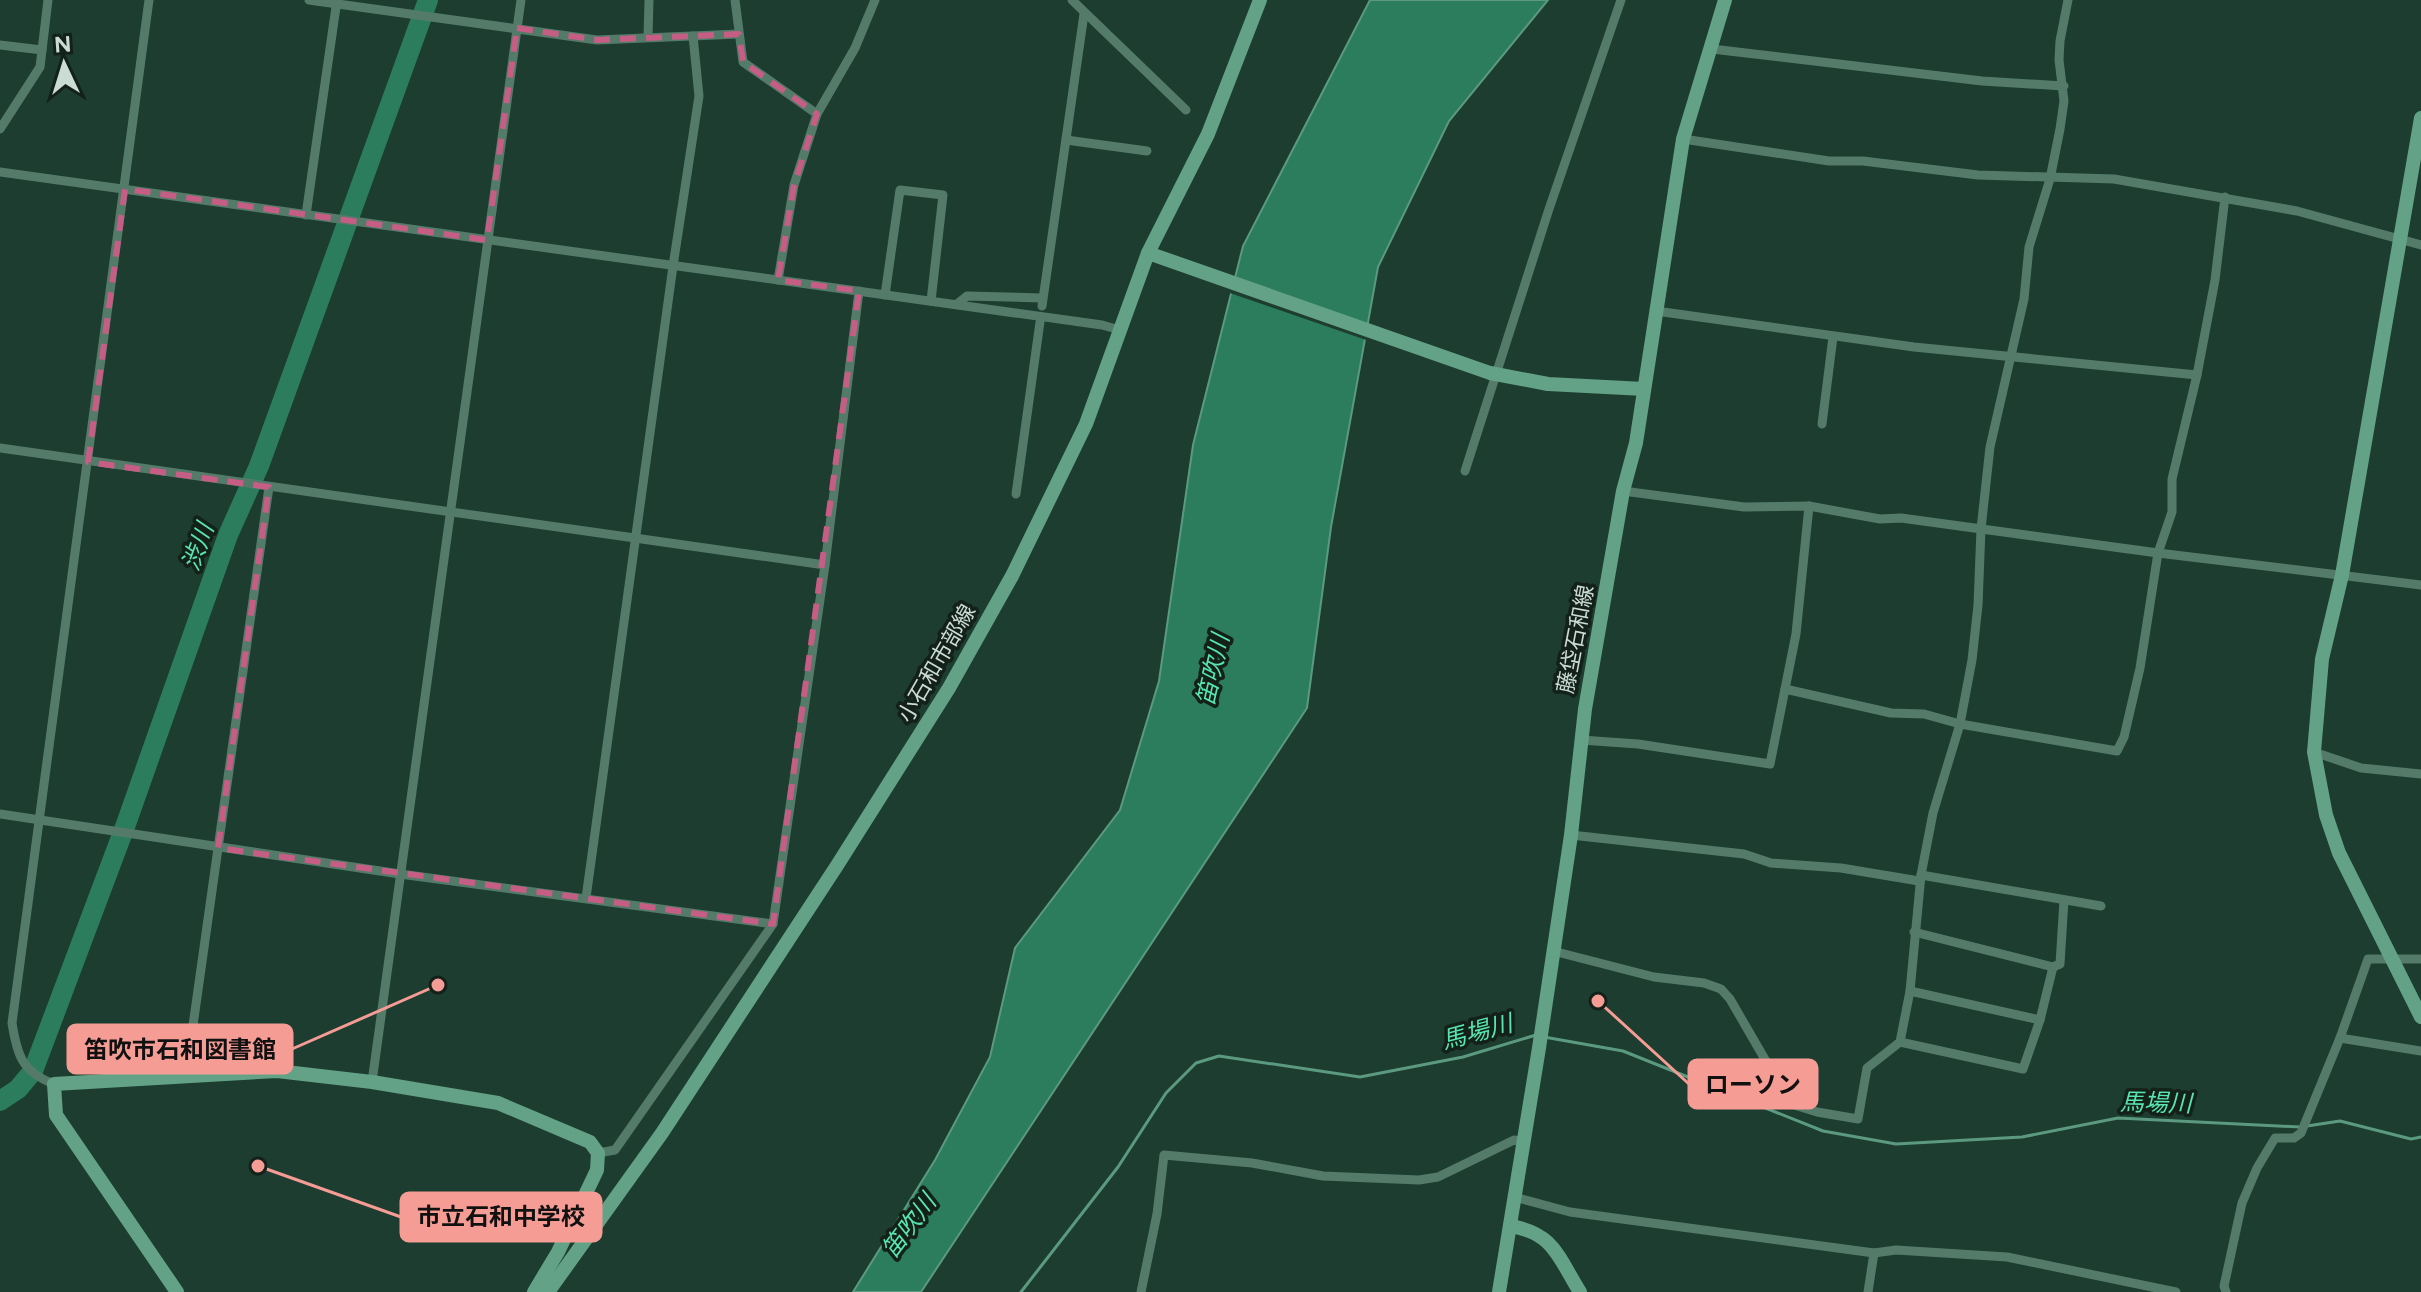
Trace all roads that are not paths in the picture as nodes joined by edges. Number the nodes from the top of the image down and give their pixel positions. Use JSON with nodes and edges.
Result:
{"nodes":[{"id":1,"x":48,"y":0,"type":"edge"},
{"id":2,"x":149,"y":0,"type":"edge"},
{"id":3,"x":309,"y":0,"type":"edge"},
{"id":4,"x":521,"y":0,"type":"edge"},
{"id":5,"x":649,"y":0,"type":"edge"},
{"id":6,"x":735,"y":0,"type":"edge"},
{"id":7,"x":875,"y":0,"type":"edge"},
{"id":8,"x":1072,"y":0,"type":"edge"},
{"id":9,"x":1260,"y":0,"type":"edge"},
{"id":10,"x":1621,"y":0,"type":"edge"},
{"id":11,"x":1725,"y":0,"type":"edge"},
{"id":12,"x":2068,"y":0,"type":"edge"},
{"id":13,"x":337,"y":2,"type":"edge"},
{"id":14,"x":1084,"y":14,"type":"junction"},
{"id":15,"x":517,"y":28,"type":"junction"},
{"id":16,"x":739,"y":34,"type":"junction"},
{"id":17,"x":693,"y":36,"type":"junction"},
{"id":18,"x":648,"y":37,"type":"junction"},
{"id":19,"x":0,"y":45,"type":"edge"},
{"id":20,"x":1712,"y":49,"type":"junction"},
{"id":21,"x":42,"y":50,"type":"junction"},
{"id":22,"x":2064,"y":86,"type":"junction"},
{"id":23,"x":1186,"y":110,"type":"dead end"},
{"id":24,"x":817,"y":114,"type":"junction"},
{"id":25,"x":2421,"y":118,"type":"edge"},
{"id":26,"x":0,"y":129,"type":"edge"},
{"id":27,"x":1683,"y":139,"type":"junction"},
{"id":28,"x":1066,"y":140,"type":"junction"},
{"id":29,"x":1147,"y":151,"type":"dead end"},
{"id":30,"x":0,"y":172,"type":"edge"},
{"id":31,"x":2050,"y":179,"type":"junction"},
{"id":32,"x":125,"y":189,"type":"junction"},
{"id":33,"x":2225,"y":197,"type":"junction"},
{"id":34,"x":306,"y":215,"type":"junction"},
{"id":35,"x":487,"y":240,"type":"junction"},
{"id":36,"x":2399,"y":240,"type":"junction"},
{"id":37,"x":2421,"y":245,"type":"edge"},
{"id":38,"x":1148,"y":253,"type":"junction"},
{"id":39,"x":673,"y":266,"type":"junction"},
{"id":40,"x":778,"y":280,"type":"junction"},
{"id":41,"x":859,"y":291,"type":"junction"},
{"id":42,"x":885,"y":295,"type":"junction"},
{"id":43,"x":931,"y":301,"type":"junction"},
{"id":44,"x":957,"y":304,"type":"junction"},
{"id":45,"x":1656,"y":311,"type":"junction"},
{"id":46,"x":1040,"y":322,"type":"dead end"},
{"id":47,"x":1120,"y":330,"type":"junction"},
{"id":48,"x":1833,"y":337,"type":"junction"},
{"id":49,"x":2013,"y":358,"type":"junction"},
{"id":50,"x":1494,"y":374,"type":"junction"},
{"id":51,"x":2197,"y":375,"type":"junction"},
{"id":52,"x":1644,"y":389,"type":"junction"},
{"id":53,"x":1822,"y":424,"type":"dead end"},
{"id":54,"x":0,"y":448,"type":"edge"},
{"id":55,"x":88,"y":462,"type":"junction"},
{"id":56,"x":1465,"y":471,"type":"dead end"},
{"id":57,"x":264,"y":486,"type":"junction"},
{"id":58,"x":1623,"y":491,"type":"junction"},
{"id":59,"x":1016,"y":494,"type":"dead end"},
{"id":60,"x":1809,"y":506,"type":"junction"},
{"id":61,"x":451,"y":512,"type":"junction"},
{"id":62,"x":1981,"y":529,"type":"junction"},
{"id":63,"x":636,"y":539,"type":"junction"},
{"id":64,"x":2158,"y":553,"type":"junction"},
{"id":65,"x":825,"y":565,"type":"junction"},
{"id":66,"x":2342,"y":575,"type":"junction"},
{"id":67,"x":2421,"y":585,"type":"edge"},
{"id":68,"x":1785,"y":689,"type":"junction"},
{"id":69,"x":1960,"y":724,"type":"junction"},
{"id":70,"x":1581,"y":740,"type":"junction"},
{"id":71,"x":2314,"y":752,"type":"junction"},
{"id":72,"x":2421,"y":774,"type":"edge"},
{"id":73,"x":0,"y":814,"type":"edge"},
{"id":74,"x":39,"y":819,"type":"junction"},
{"id":75,"x":1571,"y":835,"type":"junction"},
{"id":76,"x":218,"y":848,"type":"junction"},
{"id":77,"x":400,"y":874,"type":"junction"},
{"id":78,"x":1920,"y":878,"type":"junction"},
{"id":79,"x":586,"y":898,"type":"junction"},
{"id":80,"x":2064,"y":900,"type":"junction"},
{"id":81,"x":2101,"y":906,"type":"dead end"},
{"id":82,"x":773,"y":924,"type":"junction"},
{"id":83,"x":1914,"y":932,"type":"junction"},
{"id":84,"x":1553,"y":951,"type":"junction"},
{"id":85,"x":2421,"y":959,"type":"edge"},
{"id":86,"x":2395,"y":961,"type":"junction"},
{"id":87,"x":2053,"y":967,"type":"junction"},
{"id":88,"x":1910,"y":991,"type":"junction"},
{"id":89,"x":2421,"y":1017,"type":"edge"},
{"id":90,"x":2040,"y":1020,"type":"junction"},
{"id":91,"x":2340,"y":1038,"type":"junction"},
{"id":92,"x":1900,"y":1042,"type":"junction"},
{"id":93,"x":2421,"y":1051,"type":"edge"},
{"id":94,"x":186,"y":1075,"type":"junction"},
{"id":95,"x":372,"y":1082,"type":"junction"},
{"id":96,"x":54,"y":1084,"type":"junction"},
{"id":97,"x":1524,"y":1142,"type":"junction"},
{"id":98,"x":598,"y":1153,"type":"junction"},
{"id":99,"x":1514,"y":1197,"type":"junction"},
{"id":100,"x":1510,"y":1226,"type":"junction"},
{"id":101,"x":1874,"y":1253,"type":"junction"},
{"id":102,"x":177,"y":1292,"type":"edge"},
{"id":103,"x":534,"y":1292,"type":"edge"},
{"id":104,"x":548,"y":1292,"type":"edge"},
{"id":105,"x":1141,"y":1292,"type":"edge"},
{"id":106,"x":1499,"y":1292,"type":"edge"},
{"id":107,"x":1580,"y":1292,"type":"edge"},
{"id":108,"x":1868,"y":1292,"type":"edge"},
{"id":109,"x":2176,"y":1292,"type":"edge"},
{"id":110,"x":2226,"y":1292,"type":"edge"}],
"edges":[{"from":1,"to":21,"type":"street"},
{"from":2,"to":32,"type":"street"},
{"from":3,"to":13,"type":"street"},
{"from":4,"to":15,"type":"street"},
{"from":5,"to":18,"type":"street"},
{"from":6,"to":16,"type":"street"},
{"from":7,"to":24,"type":"street"},
{"from":8,"to":14,"type":"street"},
{"from":9,"to":38,"type":"main road","name":"小石和市部線"},
{"from":10,"to":50,"type":"street"},
{"from":11,"to":20,"type":"main road","name":"藤垈石和線"},
{"from":12,"to":22,"type":"street"},
{"from":13,"to":15,"type":"street"},
{"from":13,"to":34,"type":"street"},
{"from":14,"to":23,"type":"street"},
{"from":14,"to":28,"type":"street"},
{"from":15,"to":18,"type":"street"},
{"from":15,"to":35,"type":"street"},
{"from":16,"to":17,"type":"street"},
{"from":16,"to":24,"type":"street"},
{"from":17,"to":18,"type":"street"},
{"from":17,"to":39,"type":"street"},
{"from":19,"to":21,"type":"street"},
{"from":20,"to":22,"type":"street"},
{"from":20,"to":27,"type":"main road","name":"藤垈石和線"},
{"from":21,"to":26,"type":"street"},
{"from":22,"to":31,"type":"street"},
{"from":24,"to":40,"type":"street"},
{"from":25,"to":36,"type":"main road"},
{"from":27,"to":31,"type":"street"},
{"from":27,"to":45,"type":"main road","name":"藤垈石和線"},
{"from":28,"to":29,"type":"street"},
{"from":28,"to":44,"type":"street"},
{"from":30,"to":32,"type":"street"},
{"from":31,"to":33,"type":"street"},
{"from":31,"to":49,"type":"street"},
{"from":32,"to":34,"type":"street"},
{"from":32,"to":55,"type":"street"},
{"from":33,"to":36,"type":"street"},
{"from":33,"to":51,"type":"street"},
{"from":34,"to":35,"type":"street"},
{"from":35,"to":39,"type":"street"},
{"from":35,"to":61,"type":"street"},
{"from":36,"to":37,"type":"street"},
{"from":36,"to":66,"type":"main road"},
{"from":38,"to":47,"type":"main road","name":"小石和市部線"},
{"from":38,"to":50,"type":"main road"},
{"from":39,"to":40,"type":"street"},
{"from":39,"to":63,"type":"street"},
{"from":40,"to":41,"type":"street"},
{"from":41,"to":42,"type":"street"},
{"from":41,"to":65,"type":"street"},
{"from":42,"to":43,"type":"street"},
{"from":42,"to":43,"type":"street"},
{"from":43,"to":44,"type":"street"},
{"from":44,"to":47,"type":"street"},
{"from":45,"to":48,"type":"street"},
{"from":45,"to":52,"type":"main road","name":"藤垈石和線"},
{"from":46,"to":59,"type":"street"},
{"from":47,"to":104,"type":"main road","name":"小石和市部線"},
{"from":48,"to":49,"type":"street"},
{"from":48,"to":53,"type":"street"},
{"from":49,"to":51,"type":"street"},
{"from":49,"to":62,"type":"street"},
{"from":50,"to":52,"type":"main road"},
{"from":50,"to":56,"type":"street"},
{"from":51,"to":64,"type":"street"},
{"from":52,"to":58,"type":"main road","name":"藤垈石和線"},
{"from":54,"to":55,"type":"street"},
{"from":55,"to":57,"type":"street"},
{"from":55,"to":74,"type":"street"},
{"from":57,"to":61,"type":"street"},
{"from":57,"to":76,"type":"street"},
{"from":58,"to":60,"type":"street"},
{"from":58,"to":70,"type":"main road","name":"藤垈石和線"},
{"from":60,"to":62,"type":"street"},
{"from":60,"to":68,"type":"street"},
{"from":61,"to":63,"type":"street"},
{"from":61,"to":77,"type":"street"},
{"from":62,"to":64,"type":"street"},
{"from":62,"to":69,"type":"street"},
{"from":63,"to":65,"type":"street"},
{"from":63,"to":79,"type":"street"},
{"from":64,"to":66,"type":"street"},
{"from":64,"to":69,"type":"street"},
{"from":65,"to":82,"type":"street"},
{"from":66,"to":67,"type":"street"},
{"from":66,"to":71,"type":"main road"},
{"from":68,"to":69,"type":"street"},
{"from":68,"to":70,"type":"street"},
{"from":69,"to":78,"type":"street"},
{"from":70,"to":75,"type":"main road","name":"藤垈石和線"},
{"from":71,"to":72,"type":"street"},
{"from":71,"to":86,"type":"main road"},
{"from":73,"to":74,"type":"street"},
{"from":74,"to":76,"type":"street"},
{"from":74,"to":96,"type":"street"},
{"from":75,"to":78,"type":"street"},
{"from":75,"to":84,"type":"main road","name":"藤垈石和線"},
{"from":76,"to":77,"type":"street"},
{"from":76,"to":94,"type":"street"},
{"from":77,"to":79,"type":"street"},
{"from":77,"to":95,"type":"street"},
{"from":78,"to":80,"type":"street"},
{"from":78,"to":83,"type":"street"},
{"from":79,"to":82,"type":"street"},
{"from":80,"to":81,"type":"street"},
{"from":80,"to":87,"type":"street"},
{"from":82,"to":98,"type":"street"},
{"from":83,"to":87,"type":"street"},
{"from":83,"to":88,"type":"street"},
{"from":84,"to":92,"type":"street"},
{"from":84,"to":97,"type":"main road","name":"藤垈石和線"},
{"from":85,"to":86,"type":"street"},
{"from":86,"to":89,"type":"main road"},
{"from":86,"to":91,"type":"street"},
{"from":87,"to":90,"type":"street"},
{"from":88,"to":90,"type":"street"},
{"from":88,"to":92,"type":"street"},
{"from":90,"to":92,"type":"street"},
{"from":91,"to":93,"type":"street"},
{"from":91,"to":110,"type":"street"},
{"from":94,"to":95,"type":"main road"},
{"from":94,"to":96,"type":"main road"},
{"from":95,"to":98,"type":"main road"},
{"from":96,"to":102,"type":"main road"},
{"from":97,"to":99,"type":"main road","name":"藤垈石和線"},
{"from":97,"to":105,"type":"street"},
{"from":98,"to":103,"type":"main road"},
{"from":99,"to":100,"type":"main road","name":"藤垈石和線"},
{"from":99,"to":101,"type":"street"},
{"from":100,"to":106,"type":"main road","name":"藤垈石和線"},
{"from":100,"to":107,"type":"main road"},
{"from":101,"to":108,"type":"street"},
{"from":101,"to":109,"type":"street"}]}
